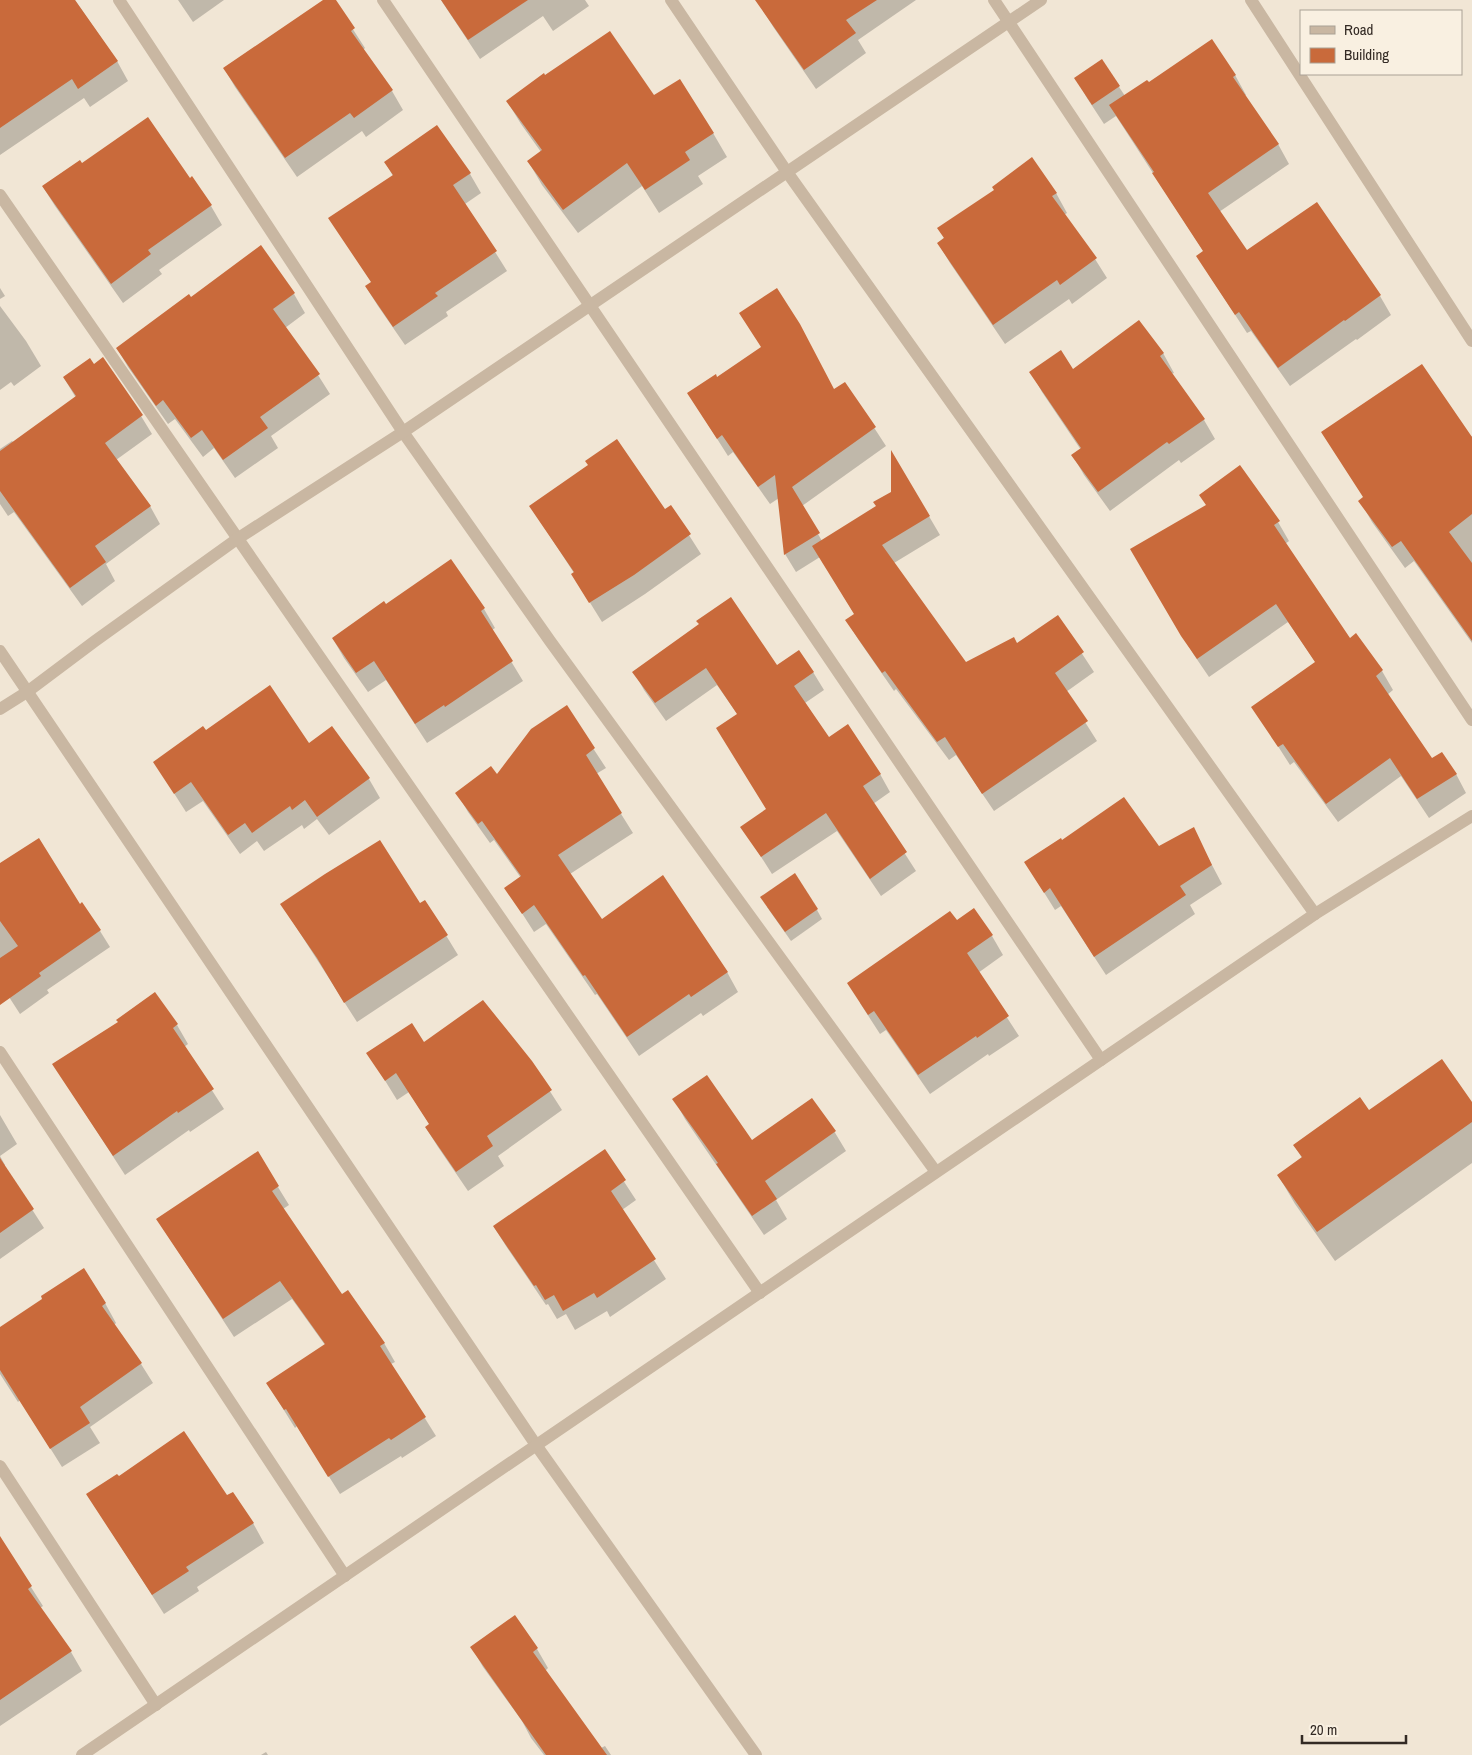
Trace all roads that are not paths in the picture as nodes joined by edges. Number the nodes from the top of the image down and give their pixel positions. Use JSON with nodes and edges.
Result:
{"nodes":[{"id":1,"x":119,"y":0,"type":"edge"},
{"id":2,"x":383,"y":0,"type":"edge"},
{"id":3,"x":671,"y":0,"type":"edge"},
{"id":4,"x":994,"y":0,"type":"edge"},
{"id":5,"x":1041,"y":0,"type":"edge"},
{"id":6,"x":1251,"y":0,"type":"edge"},
{"id":7,"x":1009,"y":21,"type":"junction"},
{"id":8,"x":787,"y":172,"type":"junction"},
{"id":9,"x":0,"y":195,"type":"edge"},
{"id":10,"x":589,"y":306,"type":"junction"},
{"id":11,"x":1472,"y":341,"type":"edge"},
{"id":12,"x":403,"y":432,"type":"junction"},
{"id":13,"x":237,"y":539,"type":"junction"},
{"id":14,"x":0,"y":651,"type":"edge"},
{"id":15,"x":27,"y":692,"type":"junction"},
{"id":16,"x":0,"y":709,"type":"edge"},
{"id":17,"x":1472,"y":720,"type":"edge"},
{"id":18,"x":1472,"y":816,"type":"edge"},
{"id":19,"x":1315,"y":914,"type":"junction"},
{"id":20,"x":0,"y":1052,"type":"edge"},
{"id":21,"x":1101,"y":1060,"type":"junction"},
{"id":22,"x":936,"y":1172,"type":"junction"},
{"id":23,"x":760,"y":1293,"type":"junction"},
{"id":24,"x":536,"y":1445,"type":"junction"},
{"id":25,"x":0,"y":1466,"type":"edge"},
{"id":26,"x":345,"y":1576,"type":"junction"},
{"id":27,"x":156,"y":1705,"type":"junction"},
{"id":28,"x":82,"y":1755,"type":"edge"},
{"id":29,"x":756,"y":1755,"type":"edge"}],
"edges":[{"from":1,"to":12,"type":"street"},
{"from":2,"to":10,"type":"street"},
{"from":3,"to":8,"type":"street"},
{"from":4,"to":7,"type":"street"},
{"from":5,"to":7,"type":"street"},
{"from":6,"to":11,"type":"street"},
{"from":7,"to":8,"type":"street"},
{"from":7,"to":17,"type":"street"},
{"from":8,"to":10,"type":"street"},
{"from":8,"to":19,"type":"street"},
{"from":9,"to":13,"type":"street"},
{"from":10,"to":12,"type":"street"},
{"from":10,"to":21,"type":"street"},
{"from":12,"to":13,"type":"street"},
{"from":12,"to":22,"type":"street"},
{"from":13,"to":15,"type":"street"},
{"from":13,"to":23,"type":"street"},
{"from":14,"to":15,"type":"street"},
{"from":15,"to":16,"type":"street"},
{"from":15,"to":24,"type":"street"},
{"from":18,"to":19,"type":"street"},
{"from":19,"to":21,"type":"street"},
{"from":20,"to":26,"type":"street"},
{"from":21,"to":22,"type":"street"},
{"from":22,"to":23,"type":"street"},
{"from":23,"to":24,"type":"street"},
{"from":24,"to":26,"type":"street"},
{"from":24,"to":29,"type":"street"},
{"from":25,"to":27,"type":"street"},
{"from":26,"to":27,"type":"street"},
{"from":27,"to":28,"type":"street"}]}
